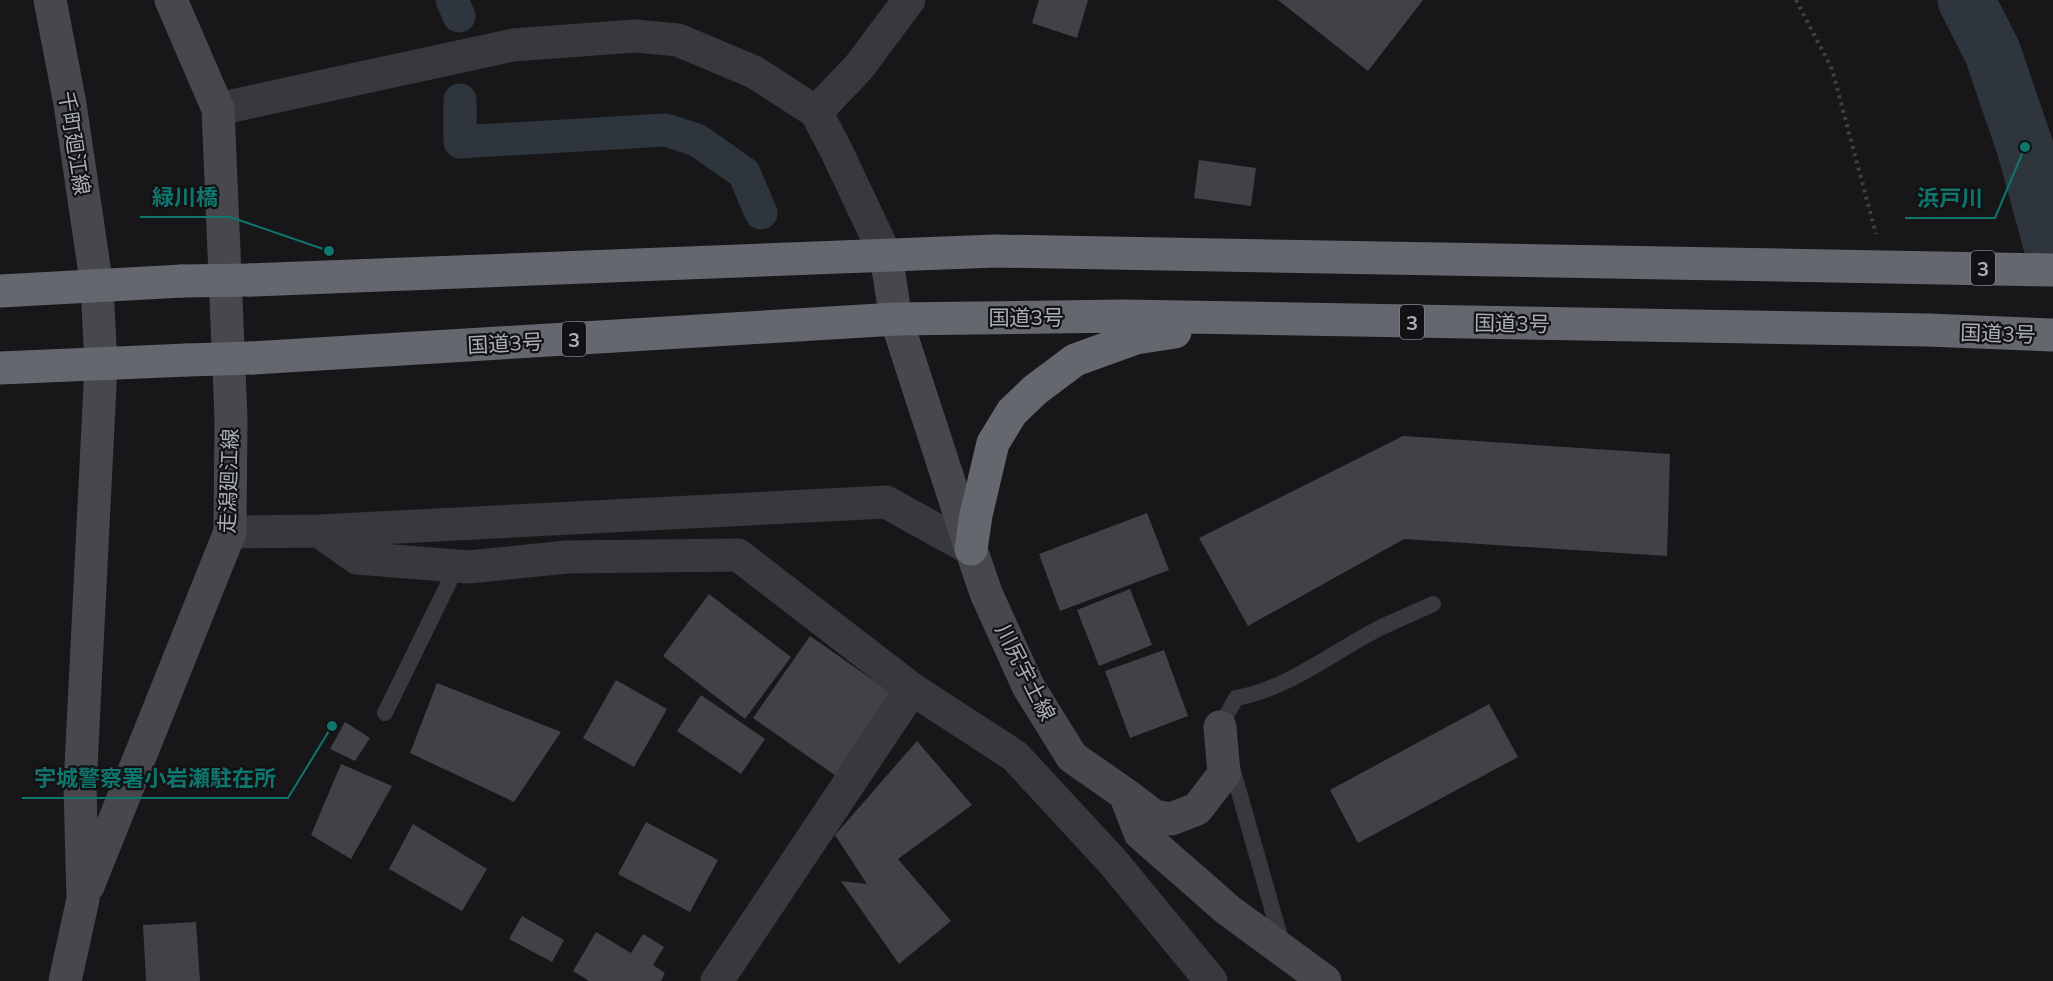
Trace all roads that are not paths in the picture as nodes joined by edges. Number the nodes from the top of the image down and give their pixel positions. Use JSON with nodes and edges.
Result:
{"nodes":[{"id":1,"x":50,"y":0,"type":"edge"},
{"id":2,"x":171,"y":0,"type":"edge"},
{"id":3,"x":909,"y":0,"type":"edge"},
{"id":4,"x":218,"y":109,"type":"junction"},
{"id":5,"x":816,"y":112,"type":"junction"},
{"id":6,"x":886,"y":256,"type":"junction"},
{"id":7,"x":2053,"y":270,"type":"edge"},
{"id":8,"x":97,"y":287,"type":"junction"},
{"id":9,"x":0,"y":291,"type":"edge"},
{"id":10,"x":896,"y":319,"type":"junction"},
{"id":11,"x":1251,"y":320,"type":"junction"},
{"id":12,"x":2053,"y":335,"type":"edge"},
{"id":13,"x":101,"y":365,"type":"junction"},
{"id":14,"x":0,"y":368,"type":"edge"},
{"id":15,"x":319,"y":531,"type":"junction"},
{"id":16,"x":230,"y":532,"type":"junction"},
{"id":17,"x":971,"y":549,"type":"junction"},
{"id":18,"x":457,"y":566,"type":"junction"},
{"id":19,"x":1433,"y":604,"type":"dead end"},
{"id":20,"x":912,"y":689,"type":"junction"},
{"id":21,"x":385,"y":713,"type":"dead end"},
{"id":22,"x":1220,"y":727,"type":"junction"},
{"id":23,"x":1125,"y":794,"type":"junction"},
{"id":24,"x":84,"y":899,"type":"junction"},
{"id":25,"x":1284,"y":951,"type":"junction"},
{"id":26,"x":65,"y":981,"type":"edge"},
{"id":27,"x":717,"y":981,"type":"edge"},
{"id":28,"x":1212,"y":981,"type":"edge"},
{"id":29,"x":1325,"y":981,"type":"edge"}],
"edges":[{"from":1,"to":8,"type":"main road","name":"千町廻江線"},
{"from":2,"to":4,"type":"main road"},
{"from":3,"to":5,"type":"street"},
{"from":4,"to":5,"type":"street"},
{"from":4,"to":16,"type":"main road","name":"走潟廻江線"},
{"from":5,"to":6,"type":"street"},
{"from":6,"to":7,"type":"highway","number":"3"},
{"from":6,"to":8,"type":"highway","number":"3","bridge":true},
{"from":6,"to":10,"type":"main road","name":"川尻宇土線"},
{"from":8,"to":9,"type":"highway","number":"3"},
{"from":8,"to":13,"type":"main road","name":"走潟廻江線"},
{"from":10,"to":11,"type":"highway","name":"国道3号","number":"3"},
{"from":10,"to":13,"type":"highway","name":"国道3号","number":"3","bridge":true},
{"from":10,"to":17,"type":"main road","name":"川尻宇土線"},
{"from":11,"to":12,"type":"highway","name":"国道3号","number":"3"},
{"from":11,"to":17,"type":"highway"},
{"from":13,"to":14,"type":"highway","name":"国道3号","number":"3"},
{"from":13,"to":24,"type":"main road","name":"走潟廻江線"},
{"from":15,"to":16,"type":"street"},
{"from":15,"to":17,"type":"street"},
{"from":15,"to":18,"type":"street"},
{"from":16,"to":24,"type":"main road","name":"走潟廻江線"},
{"from":17,"to":23,"type":"main road","name":"川尻宇土線"},
{"from":18,"to":20,"type":"street"},
{"from":18,"to":21,"type":"lane"},
{"from":19,"to":22,"type":"lane"},
{"from":20,"to":27,"type":"street"},
{"from":20,"to":28,"type":"street"},
{"from":22,"to":23,"type":"main road","name":"川尻宇土線"},
{"from":22,"to":25,"type":"lane"},
{"from":23,"to":25,"type":"main road"},
{"from":24,"to":26,"type":"main road","name":"走潟廻江線"},
{"from":25,"to":29,"type":"main road"}]}
